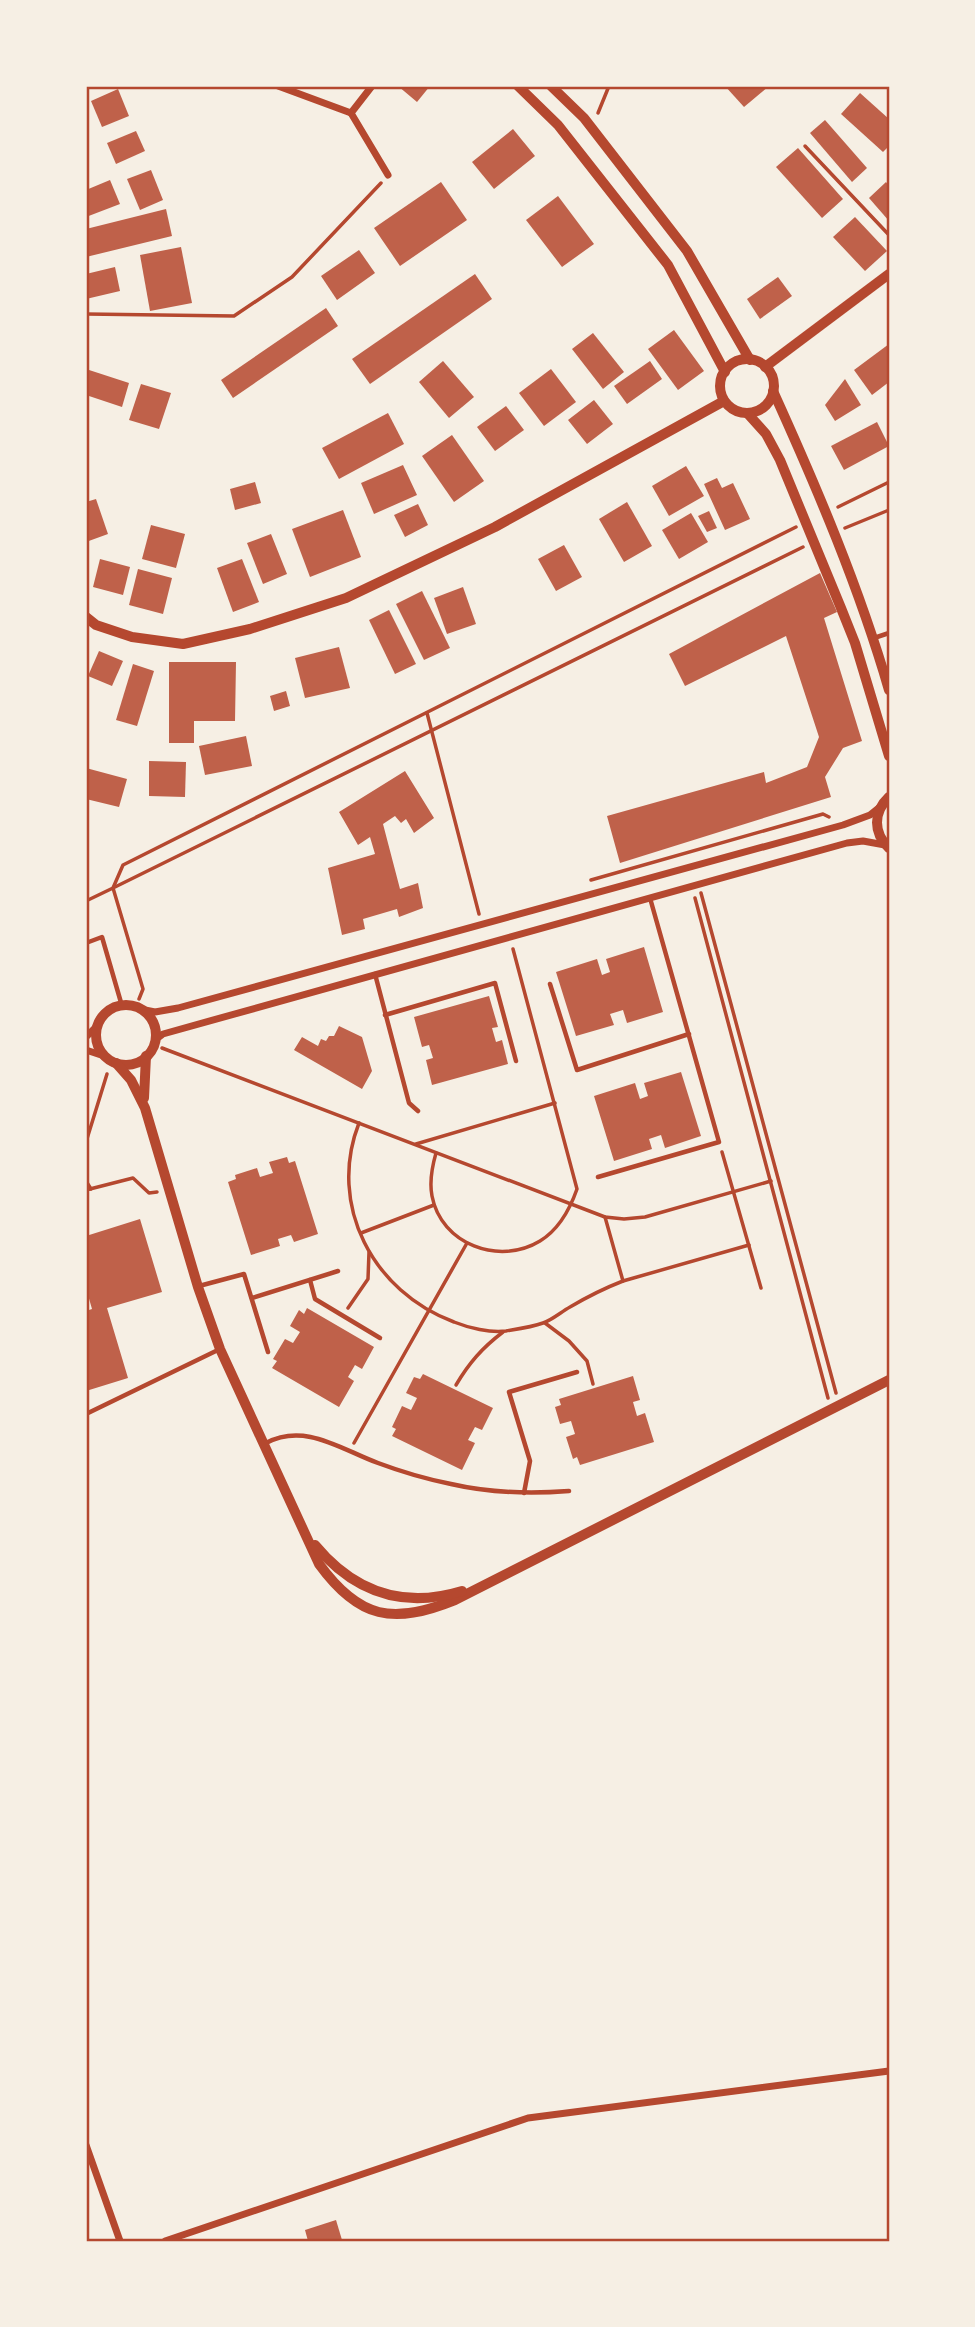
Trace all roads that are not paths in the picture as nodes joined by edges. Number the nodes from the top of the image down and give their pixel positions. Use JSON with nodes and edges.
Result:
{"nodes":[{"id":1,"x":278,"y":86,"type":"edge"},
{"id":2,"x":372,"y":86,"type":"edge"},
{"id":3,"x":518,"y":86,"type":"edge"},
{"id":4,"x":551,"y":86,"type":"edge"},
{"id":5,"x":351,"y":113,"type":"junction"},
{"id":6,"x":388,"y":175,"type":"road end"},
{"id":7,"x":889,"y":274,"type":"edge"},
{"id":8,"x":750,"y":360,"type":"junction"},
{"id":9,"x":765,"y":367,"type":"junction"},
{"id":10,"x":724,"y":372,"type":"junction"},
{"id":11,"x":774,"y":391,"type":"junction"},
{"id":12,"x":724,"y":401,"type":"junction"},
{"id":13,"x":748,"y":414,"type":"junction"},
{"id":14,"x":86,"y":617,"type":"edge"},
{"id":15,"x":889,"y":633,"type":"edge"},
{"id":16,"x":874,"y":638,"type":"junction"},
{"id":17,"x":889,"y":690,"type":"edge"},
{"id":18,"x":889,"y":756,"type":"edge"},
{"id":19,"x":886,"y":799,"type":"edge"},
{"id":20,"x":888,"y":846,"type":"edge"},
{"id":21,"x":650,"y":898,"type":"junction"},
{"id":22,"x":86,"y":943,"type":"edge"},
{"id":23,"x":375,"y":974,"type":"junction"},
{"id":24,"x":550,"y":984,"type":"dead end"},
{"id":25,"x":122,"y":1006,"type":"junction"},
{"id":26,"x":137,"y":1008,"type":"junction"},
{"id":27,"x":385,"y":1014,"type":"junction"},
{"id":28,"x":98,"y":1025,"type":"junction"},
{"id":29,"x":689,"y":1034,"type":"junction"},
{"id":30,"x":86,"y":1037,"type":"edge"},
{"id":31,"x":154,"y":1042,"type":"junction"},
{"id":32,"x":86,"y":1050,"type":"edge"},
{"id":33,"x":146,"y":1056,"type":"junction"},
{"id":34,"x":110,"y":1060,"type":"junction"},
{"id":35,"x":516,"y":1061,"type":"dead end"},
{"id":36,"x":145,"y":1108,"type":"junction"},
{"id":37,"x":418,"y":1111,"type":"dead end"},
{"id":38,"x":598,"y":1177,"type":"dead end"},
{"id":39,"x":338,"y":1271,"type":"dead end"},
{"id":40,"x":310,"y":1280,"type":"junction"},
{"id":41,"x":198,"y":1287,"type":"junction"},
{"id":42,"x":252,"y":1298,"type":"junction"},
{"id":43,"x":380,"y":1338,"type":"dead end"},
{"id":44,"x":220,"y":1349,"type":"junction"},
{"id":45,"x":268,"y":1352,"type":"dead end"},
{"id":46,"x":577,"y":1372,"type":"dead end"},
{"id":47,"x":889,"y":1380,"type":"edge"},
{"id":48,"x":86,"y":1414,"type":"edge"},
{"id":49,"x":263,"y":1445,"type":"junction"},
{"id":50,"x":569,"y":1491,"type":"dead end"},
{"id":51,"x":524,"y":1493,"type":"junction"},
{"id":52,"x":304,"y":1533,"type":"junction"},
{"id":53,"x":491,"y":1580,"type":"junction"},
{"id":54,"x":889,"y":2071,"type":"edge"},
{"id":55,"x":86,"y":2145,"type":"edge"},
{"id":56,"x":120,"y":2241,"type":"edge"},
{"id":57,"x":165,"y":2241,"type":"edge"}],
"edges":[{"from":1,"to":5,"type":"street"},
{"from":2,"to":5,"type":"street"},
{"from":3,"to":10,"type":"street"},
{"from":4,"to":8,"type":"street"},
{"from":5,"to":6,"type":"street"},
{"from":7,"to":9,"type":"street"},
{"from":8,"to":9,"type":"street"},
{"from":8,"to":10,"type":"street"},
{"from":9,"to":11,"type":"street"},
{"from":10,"to":12,"type":"street"},
{"from":11,"to":13,"type":"street"},
{"from":11,"to":16,"type":"street"},
{"from":12,"to":13,"type":"street"},
{"from":12,"to":14,"type":"street"},
{"from":13,"to":18,"type":"street"},
{"from":15,"to":16,"type":"lane"},
{"from":16,"to":17,"type":"street"},
{"from":19,"to":20,"type":"street"},
{"from":19,"to":26,"type":"street"},
{"from":20,"to":21,"type":"street"},
{"from":21,"to":23,"type":"street"},
{"from":21,"to":29,"type":"lane"},
{"from":22,"to":25,"type":"lane"},
{"from":23,"to":27,"type":"lane"},
{"from":23,"to":31,"type":"street"},
{"from":24,"to":29,"type":"lane"},
{"from":25,"to":26,"type":"street"},
{"from":25,"to":28,"type":"street"},
{"from":26,"to":31,"type":"street"},
{"from":27,"to":35,"type":"lane"},
{"from":27,"to":37,"type":"lane"},
{"from":28,"to":30,"type":"street"},
{"from":28,"to":34,"type":"street"},
{"from":29,"to":38,"type":"lane"},
{"from":31,"to":33,"type":"street"},
{"from":32,"to":34,"type":"street"},
{"from":33,"to":34,"type":"street"},
{"from":33,"to":36,"type":"street"},
{"from":34,"to":36,"type":"street"},
{"from":36,"to":41,"type":"street"},
{"from":39,"to":40,"type":"lane"},
{"from":40,"to":42,"type":"lane"},
{"from":40,"to":43,"type":"lane"},
{"from":41,"to":42,"type":"lane"},
{"from":41,"to":44,"type":"street"},
{"from":42,"to":45,"type":"lane"},
{"from":44,"to":48,"type":"lane"},
{"from":44,"to":49,"type":"street"},
{"from":46,"to":51,"type":"lane"},
{"from":47,"to":53,"type":"street"},
{"from":49,"to":51,"type":"lane"},
{"from":49,"to":52,"type":"street"},
{"from":50,"to":51,"type":"lane"},
{"from":52,"to":53,"type":"street"},
{"from":52,"to":53,"type":"street"},
{"from":54,"to":57,"type":"street"},
{"from":55,"to":56,"type":"street"}]}
